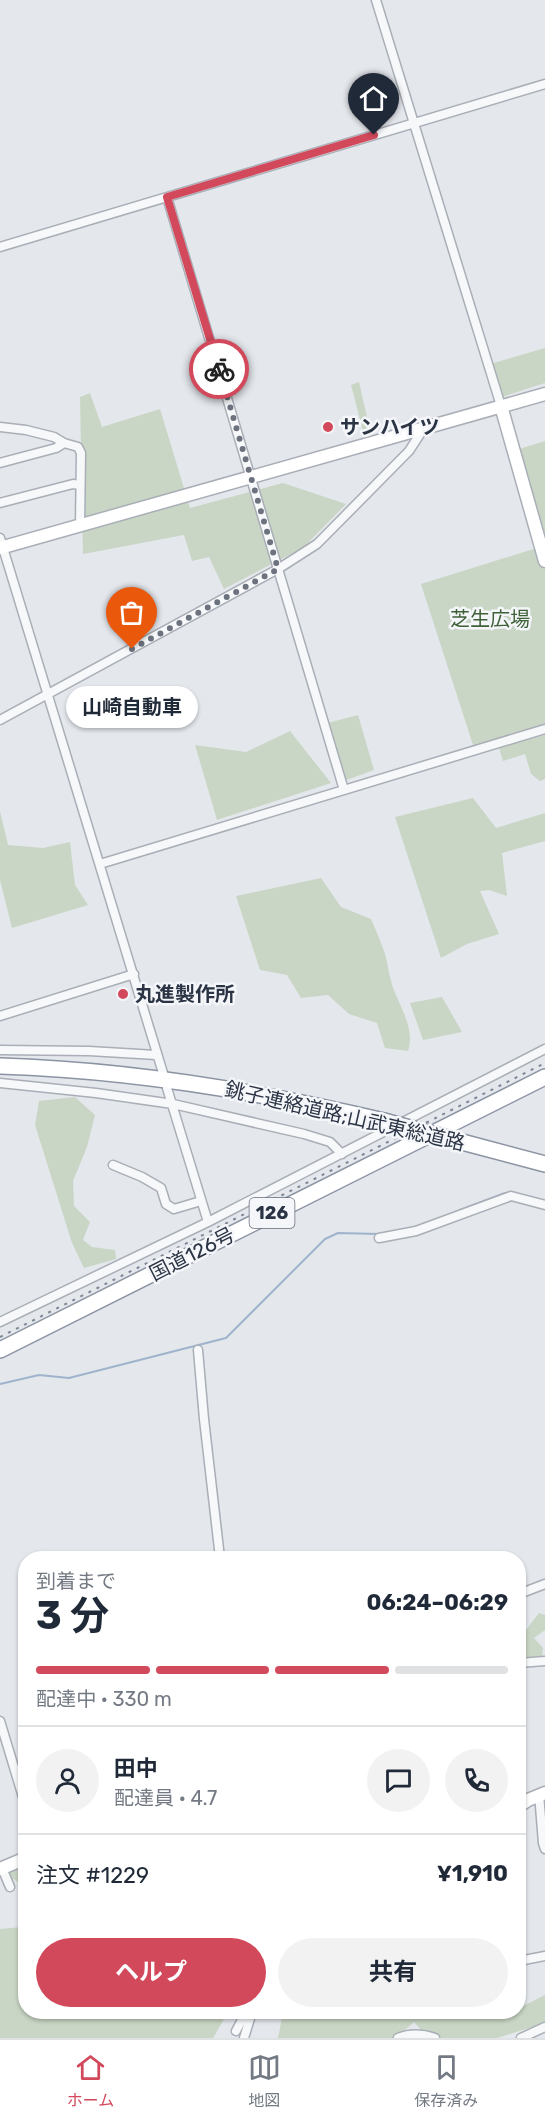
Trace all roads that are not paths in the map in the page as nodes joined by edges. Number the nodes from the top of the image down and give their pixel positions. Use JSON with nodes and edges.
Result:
{"nodes":[{"id":1,"x":376,"y":0,"type":"edge"},
{"id":2,"x":545,"y":84,"type":"edge"},
{"id":3,"x":412,"y":123,"type":"junction"},
{"id":4,"x":167,"y":197,"type":"junction"},
{"id":5,"x":0,"y":247,"type":"edge"},
{"id":6,"x":545,"y":394,"type":"edge"},
{"id":7,"x":501,"y":406,"type":"junction"},
{"id":8,"x":0,"y":427,"type":"edge"},
{"id":9,"x":424,"y":428,"type":"junction"},
{"id":10,"x":64,"y":443,"type":"junction"},
{"id":11,"x":0,"y":463,"type":"edge"},
{"id":12,"x":251,"y":477,"type":"junction"},
{"id":13,"x":80,"y":485,"type":"junction"},
{"id":14,"x":0,"y":503,"type":"edge"},
{"id":15,"x":80,"y":526,"type":"junction"},
{"id":16,"x":1,"y":545,"type":"edge"},
{"id":17,"x":545,"y":561,"type":"edge"},
{"id":18,"x":278,"y":569,"type":"junction"},
{"id":19,"x":48,"y":694,"type":"junction"},
{"id":20,"x":0,"y":720,"type":"edge"},
{"id":21,"x":545,"y":729,"type":"edge"},
{"id":22,"x":344,"y":790,"type":"junction"},
{"id":23,"x":100,"y":864,"type":"junction"},
{"id":24,"x":134,"y":974,"type":"junction"},
{"id":25,"x":0,"y":1016,"type":"edge"},
{"id":26,"x":545,"y":1049,"type":"edge"},
{"id":27,"x":0,"y":1050,"type":"edge"},
{"id":28,"x":156,"y":1055,"type":"junction"},
{"id":29,"x":0,"y":1066,"type":"edge"},
{"id":30,"x":163,"y":1073,"type":"dead end"},
{"id":31,"x":545,"y":1077,"type":"edge"},
{"id":32,"x":0,"y":1083,"type":"edge"},
{"id":33,"x":167,"y":1088,"type":"dead end"},
{"id":34,"x":173,"y":1104,"type":"junction"},
{"id":35,"x":342,"y":1154,"type":"junction"},
{"id":36,"x":545,"y":1164,"type":"edge"},
{"id":37,"x":113,"y":1165,"type":"dead end"},
{"id":38,"x":201,"y":1201,"type":"junction"},
{"id":39,"x":545,"y":1205,"type":"edge"},
{"id":40,"x":208,"y":1222,"type":"junction"},
{"id":41,"x":379,"y":1238,"type":"dead end"},
{"id":42,"x":0,"y":1323,"type":"edge"},
{"id":43,"x":0,"y":1350,"type":"edge"},
{"id":44,"x":198,"y":1350,"type":"dead end"},
{"id":45,"x":219,"y":1551,"type":"edge"},
{"id":46,"x":545,"y":1584,"type":"edge"},
{"id":47,"x":526,"y":1591,"type":"edge"},
{"id":48,"x":545,"y":1660,"type":"edge"},
{"id":49,"x":526,"y":1662,"type":"edge"},
{"id":50,"x":0,"y":1721,"type":"edge"},
{"id":51,"x":18,"y":1781,"type":"edge"},
{"id":52,"x":542,"y":1794,"type":"edge"},
{"id":53,"x":526,"y":1802,"type":"edge"},
{"id":54,"x":545,"y":1849,"type":"edge"},
{"id":55,"x":18,"y":1862,"type":"edge"},
{"id":56,"x":1,"y":1869,"type":"edge"},
{"id":57,"x":10,"y":1887,"type":"dead end"},
{"id":58,"x":545,"y":1956,"type":"edge"},
{"id":59,"x":526,"y":1959,"type":"edge"},
{"id":60,"x":242,"y":2019,"type":"edge"},
{"id":61,"x":250,"y":2019,"type":"edge"},
{"id":62,"x":545,"y":2027,"type":"edge"},
{"id":63,"x":236,"y":2031,"type":"dead end"},
{"id":64,"x":244,"y":2038,"type":"edge"},
{"id":65,"x":398,"y":2038,"type":"edge"},
{"id":66,"x":435,"y":2038,"type":"edge"},
{"id":67,"x":521,"y":2038,"type":"edge"}],
"edges":[{"from":1,"to":3,"type":"street"},
{"from":2,"to":3,"type":"street"},
{"from":3,"to":4,"type":"street"},
{"from":3,"to":7,"type":"street"},
{"from":4,"to":5,"type":"street"},
{"from":4,"to":12,"type":"street"},
{"from":6,"to":7,"type":"street"},
{"from":7,"to":9,"type":"street"},
{"from":7,"to":17,"type":"street"},
{"from":8,"to":10,"type":"street"},
{"from":9,"to":12,"type":"street"},
{"from":9,"to":18,"type":"street"},
{"from":10,"to":11,"type":"street"},
{"from":10,"to":13,"type":"street"},
{"from":12,"to":15,"type":"street"},
{"from":12,"to":18,"type":"street"},
{"from":13,"to":14,"type":"street"},
{"from":13,"to":15,"type":"street"},
{"from":15,"to":16,"type":"street"},
{"from":16,"to":19,"type":"street"},
{"from":18,"to":19,"type":"street"},
{"from":18,"to":22,"type":"street"},
{"from":19,"to":20,"type":"street"},
{"from":19,"to":23,"type":"street"},
{"from":21,"to":22,"type":"street"},
{"from":22,"to":23,"type":"street"},
{"from":23,"to":24,"type":"street"},
{"from":24,"to":25,"type":"street"},
{"from":24,"to":28,"type":"street"},
{"from":26,"to":35,"type":"street"},
{"from":27,"to":28,"type":"street"},
{"from":28,"to":30,"type":"street"},
{"from":29,"to":36,"type":"highway","name":"銚子連絡道路;山武東総道路","bridge":true},
{"from":31,"to":43,"type":"highway","name":"国道126号","number":"126"},
{"from":32,"to":34,"type":"street"},
{"from":33,"to":34,"type":"street"},
{"from":34,"to":35,"type":"street"},
{"from":34,"to":38,"type":"street"},
{"from":35,"to":40,"type":"street"},
{"from":37,"to":38,"type":"street"},
{"from":38,"to":40,"type":"street"},
{"from":39,"to":41,"type":"street"},
{"from":40,"to":42,"type":"street"},
{"from":44,"to":45,"type":"street"},
{"from":46,"to":47,"type":"street"},
{"from":48,"to":49,"type":"street"},
{"from":50,"to":51,"type":"street"},
{"from":52,"to":53,"type":"street"},
{"from":52,"to":54,"type":"street"},
{"from":55,"to":56,"type":"street"},
{"from":56,"to":57,"type":"street"},
{"from":58,"to":59,"type":"street"},
{"from":60,"to":63,"type":"street"},
{"from":61,"to":64,"type":"street"},
{"from":62,"to":67,"type":"street"},
{"from":65,"to":66,"type":"street"}]}
